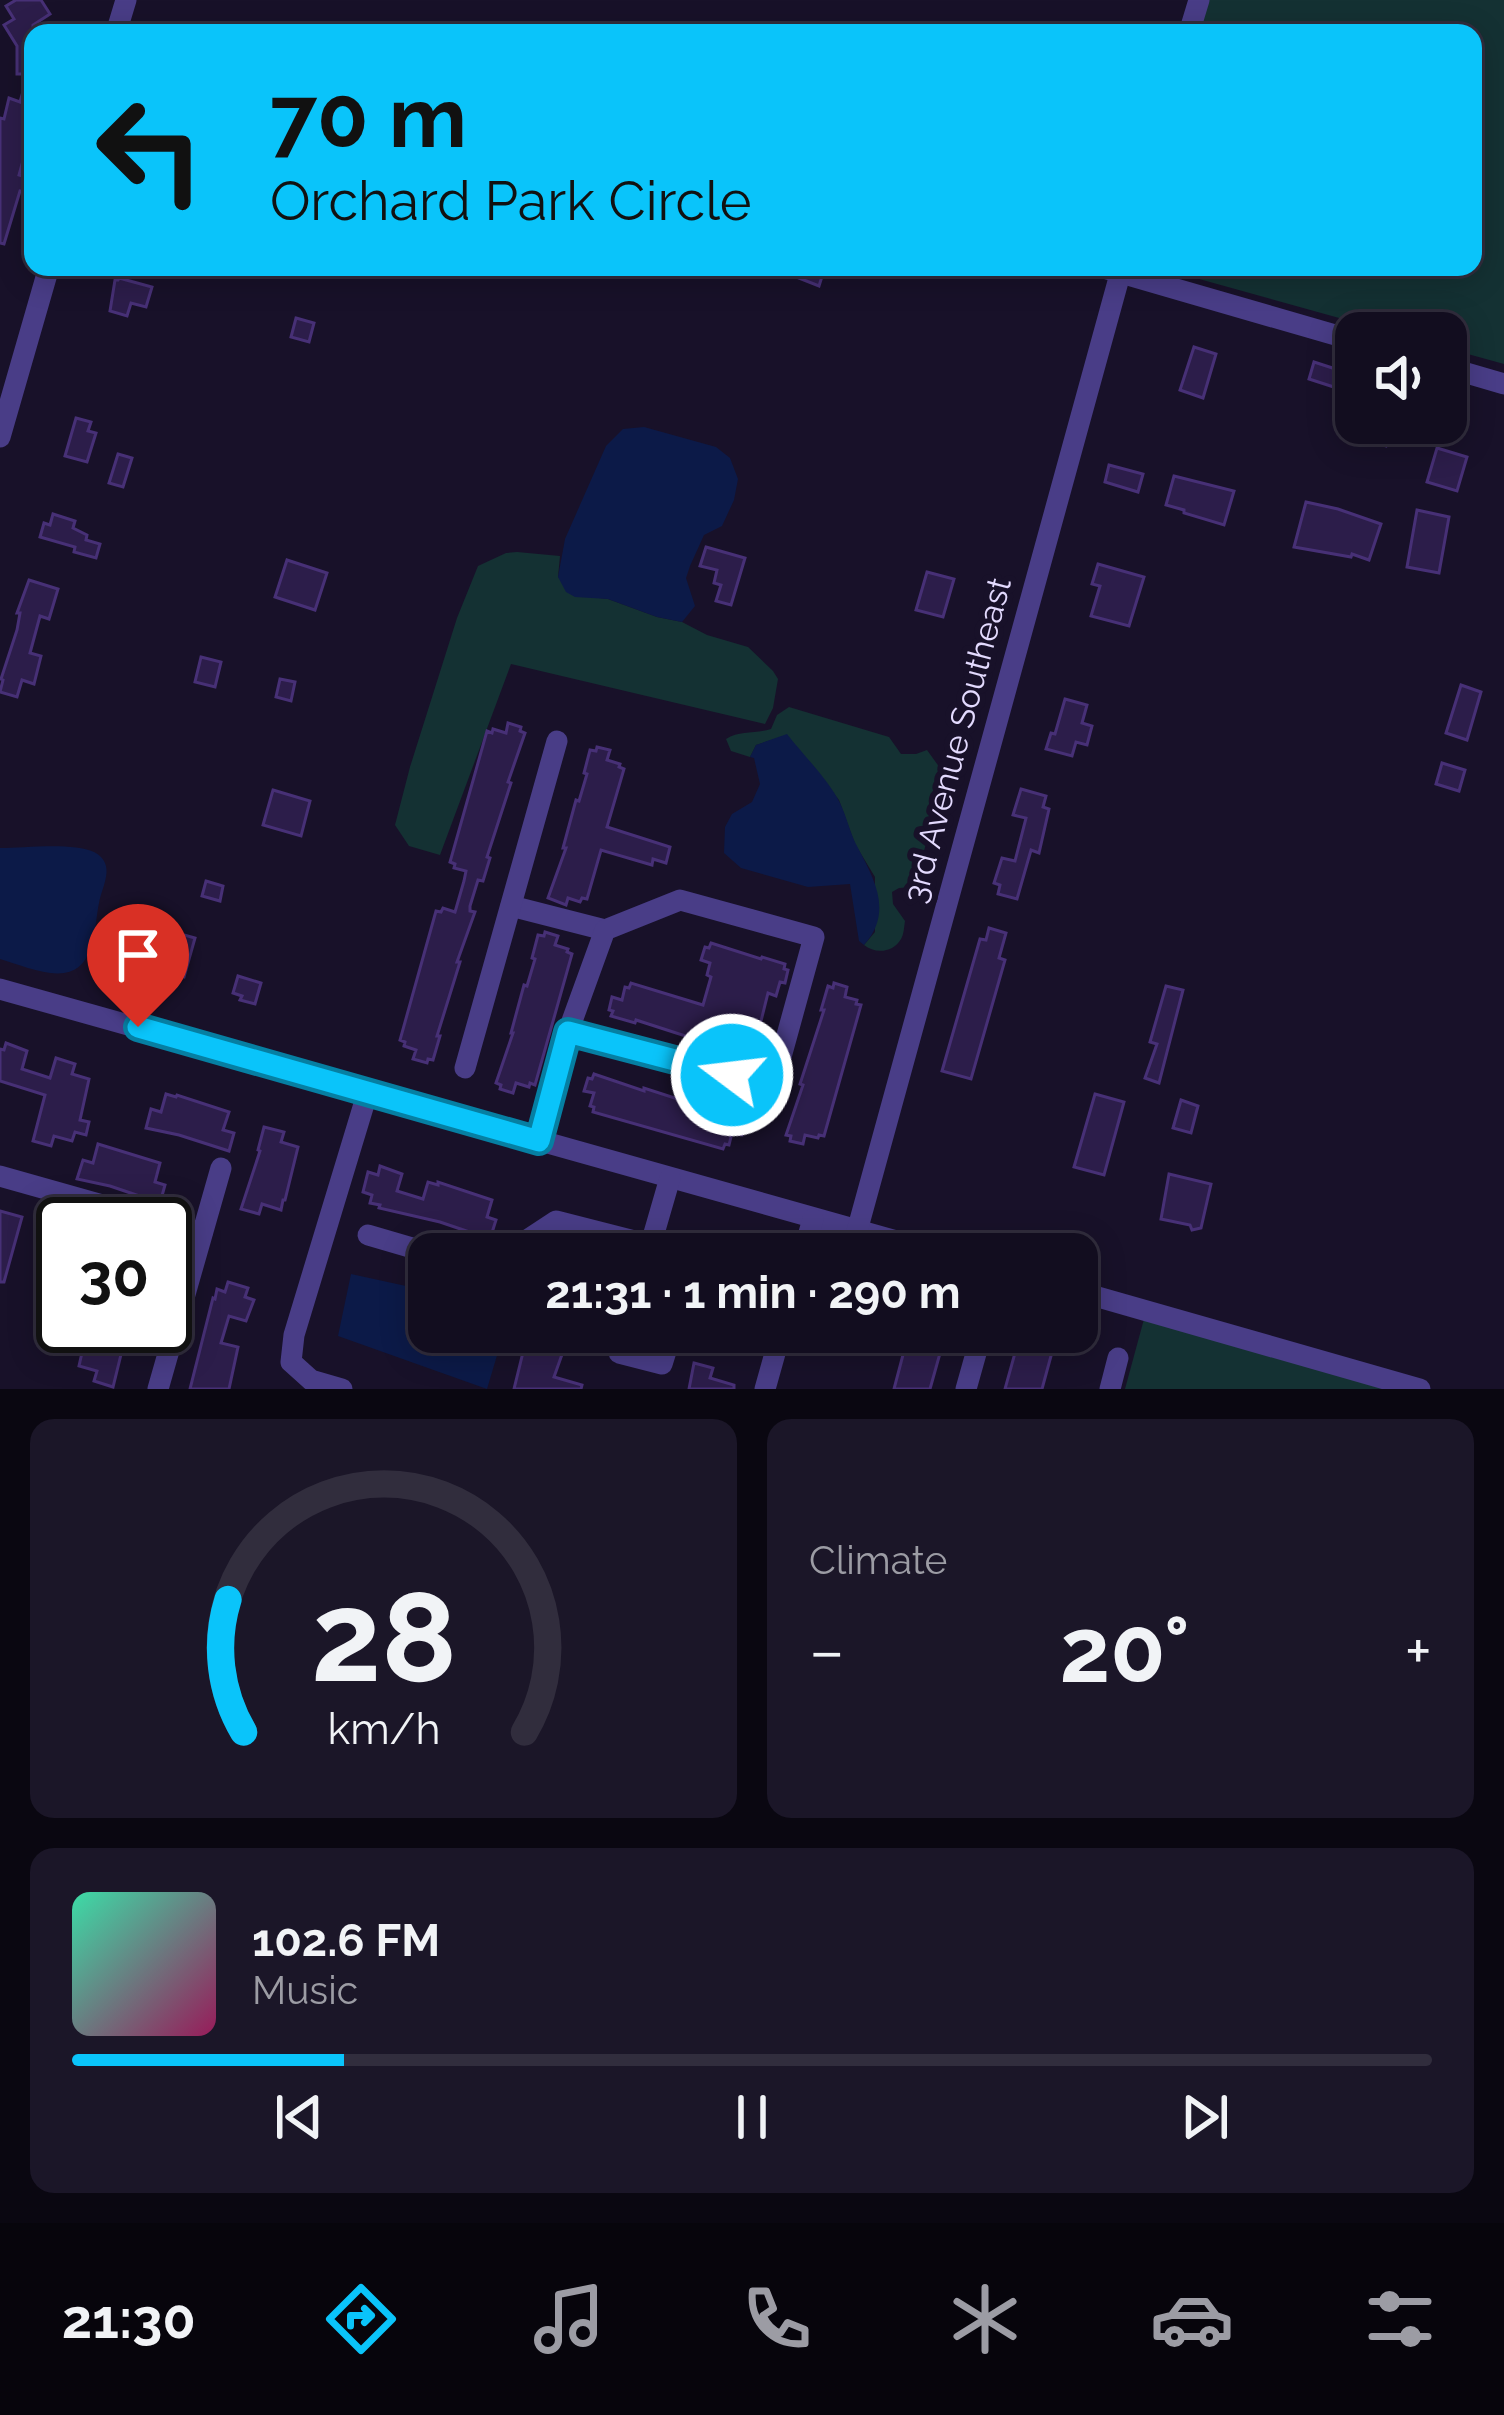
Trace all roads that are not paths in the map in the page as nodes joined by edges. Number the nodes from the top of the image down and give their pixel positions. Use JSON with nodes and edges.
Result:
{"nodes":[{"id":1,"x":45,"y":276,"type":"edge"},
{"id":2,"x":1112,"y":276,"type":"edge"},
{"id":3,"x":1138,"y":276,"type":"edge"},
{"id":4,"x":1335,"y":335,"type":"edge"},
{"id":5,"x":12,"y":357,"type":"edge"},
{"id":6,"x":1467,"y":373,"type":"edge"},
{"id":7,"x":1504,"y":384,"type":"edge"},
{"id":8,"x":0,"y":436,"type":"edge"},
{"id":9,"x":557,"y":741,"type":"dead end"},
{"id":10,"x":511,"y":905,"type":"junction"},
{"id":11,"x":605,"y":930,"type":"junction"},
{"id":12,"x":0,"y":989,"type":"edge"},
{"id":13,"x":568,"y":1032,"type":"junction"},
{"id":14,"x":466,"y":1068,"type":"dead end"},
{"id":15,"x":368,"y":1091,"type":"junction"},
{"id":16,"x":539,"y":1141,"type":"junction"},
{"id":17,"x":220,"y":1168,"type":"dead end"},
{"id":18,"x":0,"y":1176,"type":"edge"},
{"id":19,"x":670,"y":1178,"type":"junction"},
{"id":20,"x":813,"y":1219,"type":"junction"},
{"id":21,"x":857,"y":1232,"type":"junction"},
{"id":22,"x":202,"y":1233,"type":"junction"},
{"id":23,"x":538,"y":1233,"type":"edge"},
{"id":24,"x":596,"y":1233,"type":"edge"},
{"id":25,"x":654,"y":1233,"type":"edge"},
{"id":26,"x":809,"y":1233,"type":"edge"},
{"id":27,"x":861,"y":1233,"type":"edge"},
{"id":28,"x":368,"y":1235,"type":"dead end"},
{"id":29,"x":408,"y":1247,"type":"edge"},
{"id":30,"x":1098,"y":1297,"type":"edge"},
{"id":31,"x":642,"y":1353,"type":"edge"},
{"id":32,"x":665,"y":1353,"type":"edge"},
{"id":33,"x":775,"y":1353,"type":"edge"},
{"id":34,"x":976,"y":1353,"type":"edge"},
{"id":35,"x":1118,"y":1358,"type":"dead end"},
{"id":36,"x":158,"y":1389,"type":"edge"},
{"id":37,"x":342,"y":1389,"type":"edge"},
{"id":38,"x":765,"y":1389,"type":"edge"},
{"id":39,"x":966,"y":1389,"type":"edge"},
{"id":40,"x":1110,"y":1389,"type":"edge"},
{"id":41,"x":1420,"y":1389,"type":"edge"}],
"edges":[{"from":1,"to":5,"type":"street"},
{"from":2,"to":21,"type":"street","name":"3rd Avenue Southeast"},
{"from":3,"to":4,"type":"street"},
{"from":5,"to":8,"type":"street"},
{"from":6,"to":7,"type":"street"},
{"from":9,"to":10,"type":"street"},
{"from":10,"to":11,"type":"street"},
{"from":10,"to":14,"type":"street"},
{"from":11,"to":13,"type":"street"},
{"from":11,"to":13,"type":"street"},
{"from":12,"to":15,"type":"street"},
{"from":13,"to":16,"type":"street"},
{"from":15,"to":16,"type":"street"},
{"from":15,"to":37,"type":"street"},
{"from":16,"to":19,"type":"street"},
{"from":17,"to":22,"type":"street"},
{"from":18,"to":22,"type":"street"},
{"from":19,"to":20,"type":"street"},
{"from":19,"to":25,"type":"street"},
{"from":20,"to":21,"type":"street"},
{"from":20,"to":26,"type":"street"},
{"from":21,"to":27,"type":"street"},
{"from":22,"to":36,"type":"street"},
{"from":23,"to":24,"type":"street"},
{"from":28,"to":29,"type":"street"},
{"from":30,"to":41,"type":"street"},
{"from":31,"to":32,"type":"street"},
{"from":33,"to":38,"type":"street"},
{"from":34,"to":39,"type":"street"},
{"from":35,"to":40,"type":"street"}]}
